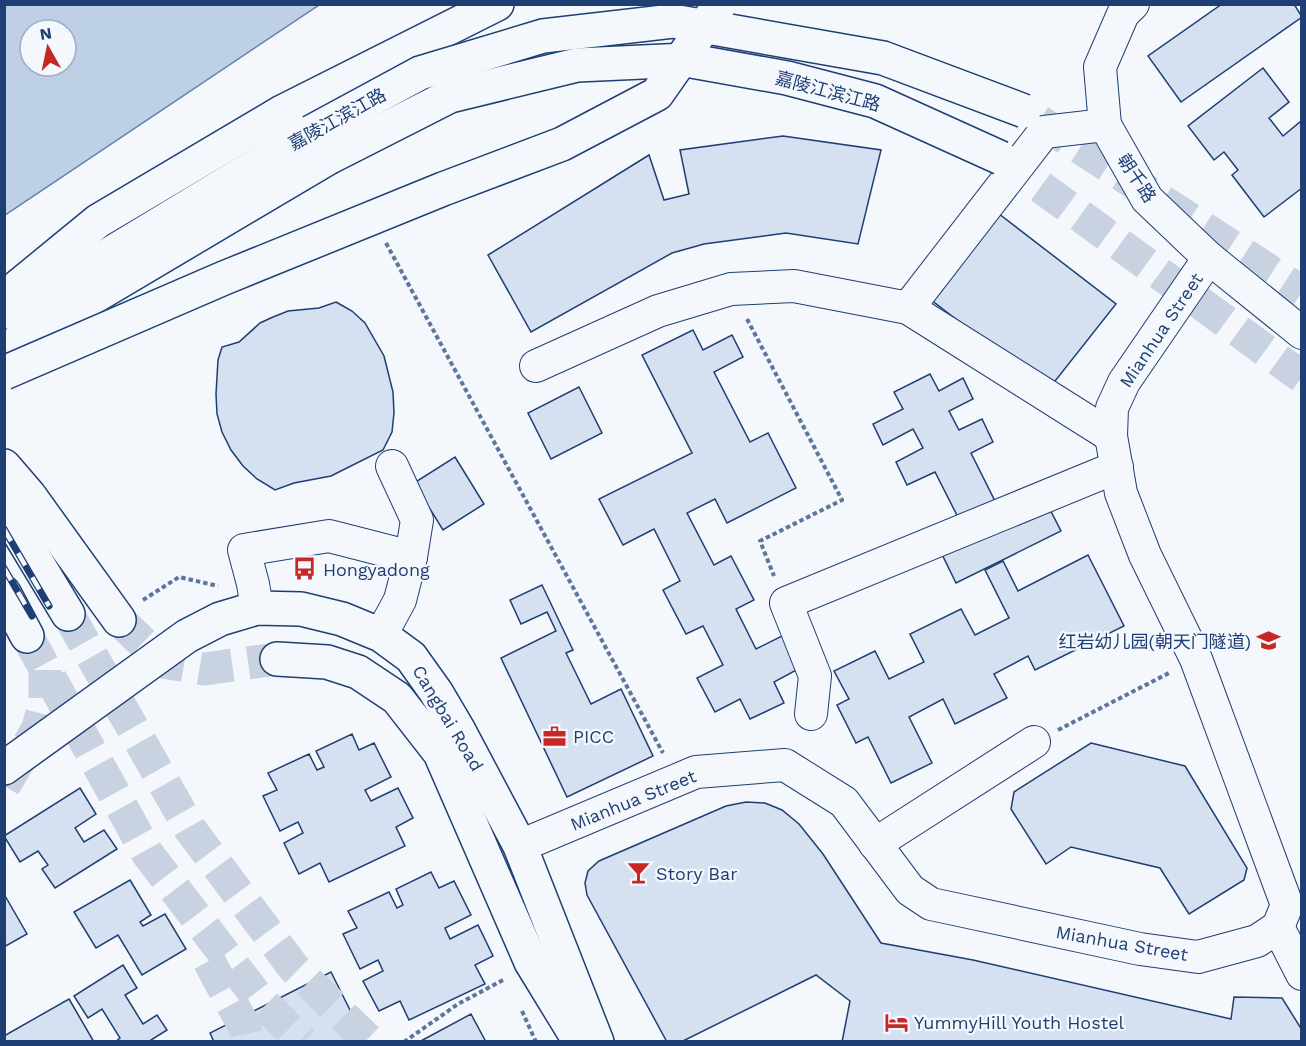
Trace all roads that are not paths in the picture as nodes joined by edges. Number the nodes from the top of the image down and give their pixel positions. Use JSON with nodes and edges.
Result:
{"nodes":[{"id":1,"x":497,"y":4,"type":"edge"},
{"id":2,"x":720,"y":4,"type":"edge"},
{"id":3,"x":1133,"y":4,"type":"edge"},
{"id":4,"x":1024,"y":111,"type":"tunnel mouth"},
{"id":5,"x":1105,"y":125,"type":"junction"},
{"id":6,"x":1001,"y":158,"type":"tunnel mouth"},
{"id":7,"x":1209,"y":258,"type":"junction"},
{"id":8,"x":4,"y":298,"type":"edge"},
{"id":9,"x":908,"y":308,"type":"junction"},
{"id":10,"x":4,"y":318,"type":"edge"},
{"id":11,"x":1302,"y":333,"type":"edge"},
{"id":12,"x":4,"y":350,"type":"edge"},
{"id":13,"x":536,"y":366,"type":"dead end"},
{"id":14,"x":4,"y":373,"type":"edge"},
{"id":15,"x":1111,"y":436,"type":"junction"},
{"id":16,"x":4,"y":466,"type":"edge"},
{"id":17,"x":392,"y":466,"type":"dead end"},
{"id":18,"x":1117,"y":467,"type":"junction"},
{"id":19,"x":4,"y":508,"type":"edge"},
{"id":20,"x":411,"y":557,"type":"junction"},
{"id":21,"x":4,"y":593,"type":"edge"},
{"id":22,"x":257,"y":608,"type":"junction"},
{"id":23,"x":130,"y":611,"type":"tunnel mouth"},
{"id":24,"x":68,"y":614,"type":"tunnel mouth"},
{"id":25,"x":381,"y":635,"type":"junction"},
{"id":26,"x":27,"y":636,"type":"tunnel mouth"},
{"id":27,"x":277,"y":659,"type":"tunnel mouth"},
{"id":28,"x":811,"y":714,"type":"dead end"},
{"id":29,"x":1034,"y":742,"type":"road end"},
{"id":30,"x":4,"y":768,"type":"edge"},
{"id":31,"x":875,"y":844,"type":"junction"},
{"id":32,"x":520,"y":846,"type":"junction"},
{"id":33,"x":1289,"y":910,"type":"edge"},
{"id":34,"x":1302,"y":974,"type":"edge"},
{"id":35,"x":580,"y":1041,"type":"edge"},
{"id":36,"x":597,"y":1041,"type":"edge"}],
"edges":[{"from":1,"to":8,"type":"main road","name":"嘉陵江滨江路"},
{"from":2,"to":14,"type":"main road","bridge":true},
{"from":3,"to":5,"type":"street","name":"朝千路"},
{"from":4,"to":10,"type":"main road","name":"嘉陵江滨江路","bridge":true},
{"from":5,"to":7,"type":"street","name":"朝千路"},
{"from":5,"to":9,"type":"street"},
{"from":6,"to":12,"type":"main road","name":"嘉陵江滨江路","bridge":true},
{"from":7,"to":11,"type":"street","name":"朝千路"},
{"from":7,"to":15,"type":"street","name":"Mianhua Street"},
{"from":9,"to":13,"type":"street"},
{"from":9,"to":15,"type":"street"},
{"from":15,"to":18,"type":"street","name":"Mianhua Street"},
{"from":16,"to":23,"type":"main road"},
{"from":17,"to":20,"type":"street"},
{"from":18,"to":28,"type":"street"},
{"from":18,"to":33,"type":"street","name":"Mianhua Street"},
{"from":19,"to":24,"type":"main road"},
{"from":20,"to":22,"type":"street"},
{"from":20,"to":25,"type":"street"},
{"from":21,"to":26,"type":"main road"},
{"from":22,"to":25,"type":"main road","name":"Cangbai Road"},
{"from":22,"to":30,"type":"main road","name":"Cangbai Road"},
{"from":25,"to":32,"type":"main road","name":"Cangbai Road"},
{"from":27,"to":35,"type":"main road"},
{"from":29,"to":31,"type":"street"},
{"from":31,"to":32,"type":"street","name":"Mianhua Street"},
{"from":31,"to":33,"type":"street","name":"Mianhua Street"},
{"from":32,"to":36,"type":"main road","name":"Cangbai Road"},
{"from":33,"to":34,"type":"street"}]}
